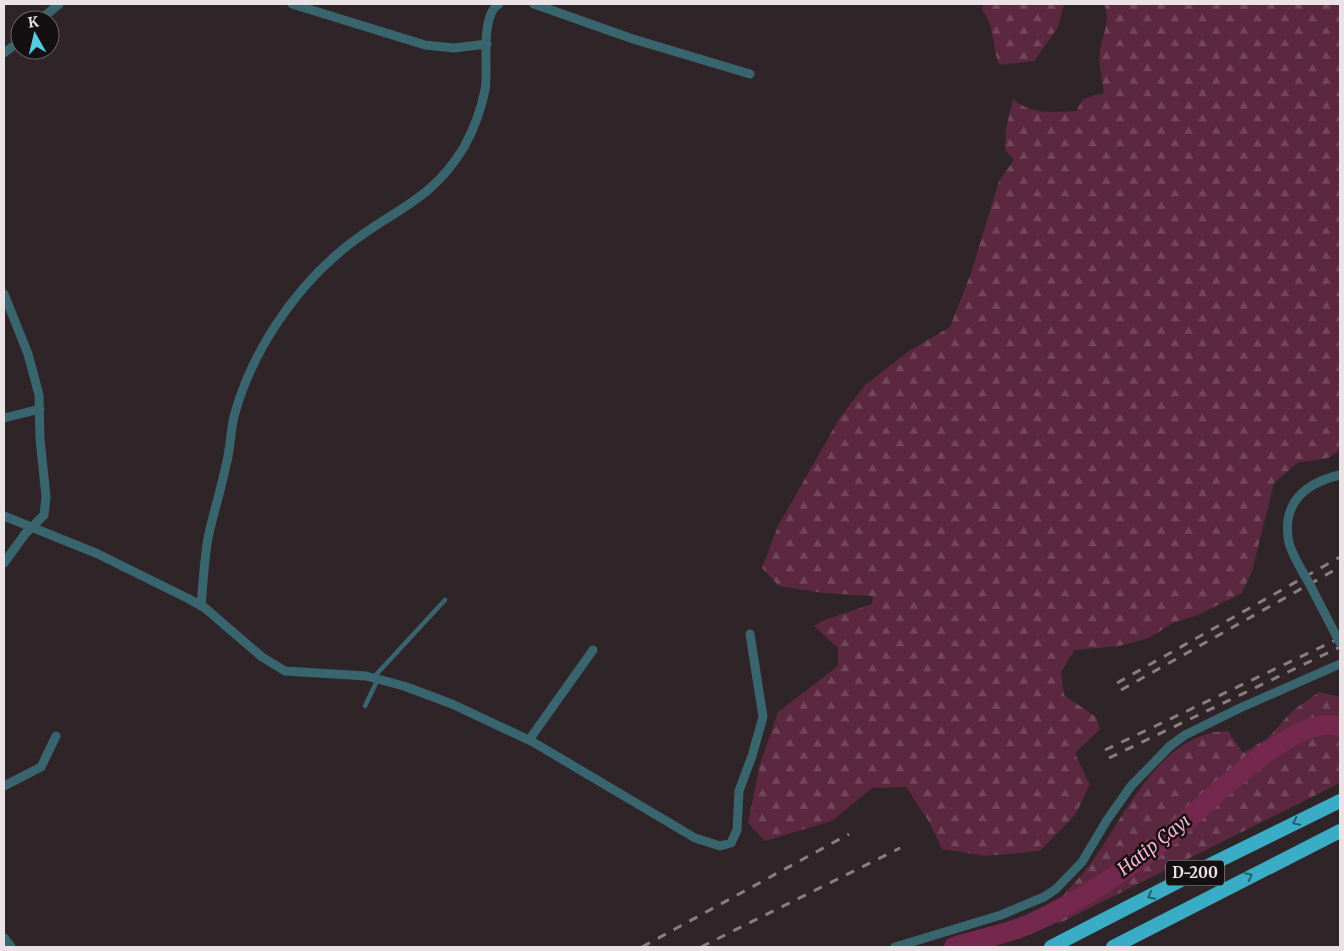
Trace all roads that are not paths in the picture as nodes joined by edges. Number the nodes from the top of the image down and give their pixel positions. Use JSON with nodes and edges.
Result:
{"nodes":[{"id":1,"x":292,"y":4,"type":"edge"},
{"id":2,"x":499,"y":4,"type":"edge"},
{"id":3,"x":534,"y":4,"type":"edge"},
{"id":4,"x":487,"y":44,"type":"junction"},
{"id":5,"x":750,"y":74,"type":"dead end"},
{"id":6,"x":4,"y":294,"type":"edge"},
{"id":7,"x":40,"y":409,"type":"junction"},
{"id":8,"x":4,"y":418,"type":"edge"},
{"id":9,"x":1340,"y":475,"type":"edge"},
{"id":10,"x":4,"y":516,"type":"edge"},
{"id":11,"x":33,"y":527,"type":"junction"},
{"id":12,"x":4,"y":563,"type":"edge"},
{"id":13,"x":445,"y":600,"type":"dead end"},
{"id":14,"x":201,"y":606,"type":"junction"},
{"id":15,"x":750,"y":634,"type":"dead end"},
{"id":16,"x":1340,"y":643,"type":"edge"},
{"id":17,"x":593,"y":650,"type":"dead end"},
{"id":18,"x":1340,"y":664,"type":"edge"},
{"id":19,"x":376,"y":679,"type":"junction"},
{"id":20,"x":365,"y":706,"type":"dead end"},
{"id":21,"x":56,"y":736,"type":"dead end"},
{"id":22,"x":529,"y":740,"type":"junction"},
{"id":23,"x":4,"y":786,"type":"edge"},
{"id":24,"x":1340,"y":801,"type":"edge"},
{"id":25,"x":1340,"y":831,"type":"edge"},
{"id":26,"x":4,"y":939,"type":"edge"},
{"id":27,"x":10,"y":947,"type":"edge"},
{"id":28,"x":895,"y":947,"type":"edge"},
{"id":29,"x":1051,"y":947,"type":"edge"},
{"id":30,"x":1113,"y":947,"type":"edge"}],
"edges":[{"from":1,"to":4,"type":"street"},
{"from":2,"to":4,"type":"street"},
{"from":3,"to":5,"type":"street"},
{"from":4,"to":14,"type":"street"},
{"from":6,"to":7,"type":"street"},
{"from":7,"to":8,"type":"street"},
{"from":7,"to":11,"type":"street"},
{"from":9,"to":16,"type":"street","bridge":true},
{"from":10,"to":11,"type":"street"},
{"from":11,"to":12,"type":"street"},
{"from":11,"to":14,"type":"street"},
{"from":13,"to":19,"type":"lane"},
{"from":14,"to":19,"type":"street"},
{"from":15,"to":22,"type":"street"},
{"from":17,"to":22,"type":"street"},
{"from":18,"to":28,"type":"street"},
{"from":19,"to":20,"type":"lane"},
{"from":19,"to":22,"type":"street"},
{"from":21,"to":23,"type":"street"},
{"from":24,"to":29,"type":"highway","number":"D-200","one_way":true},
{"from":30,"to":25,"type":"highway","number":"D-200","one_way":true},
{"from":26,"to":27,"type":"street"}]}
